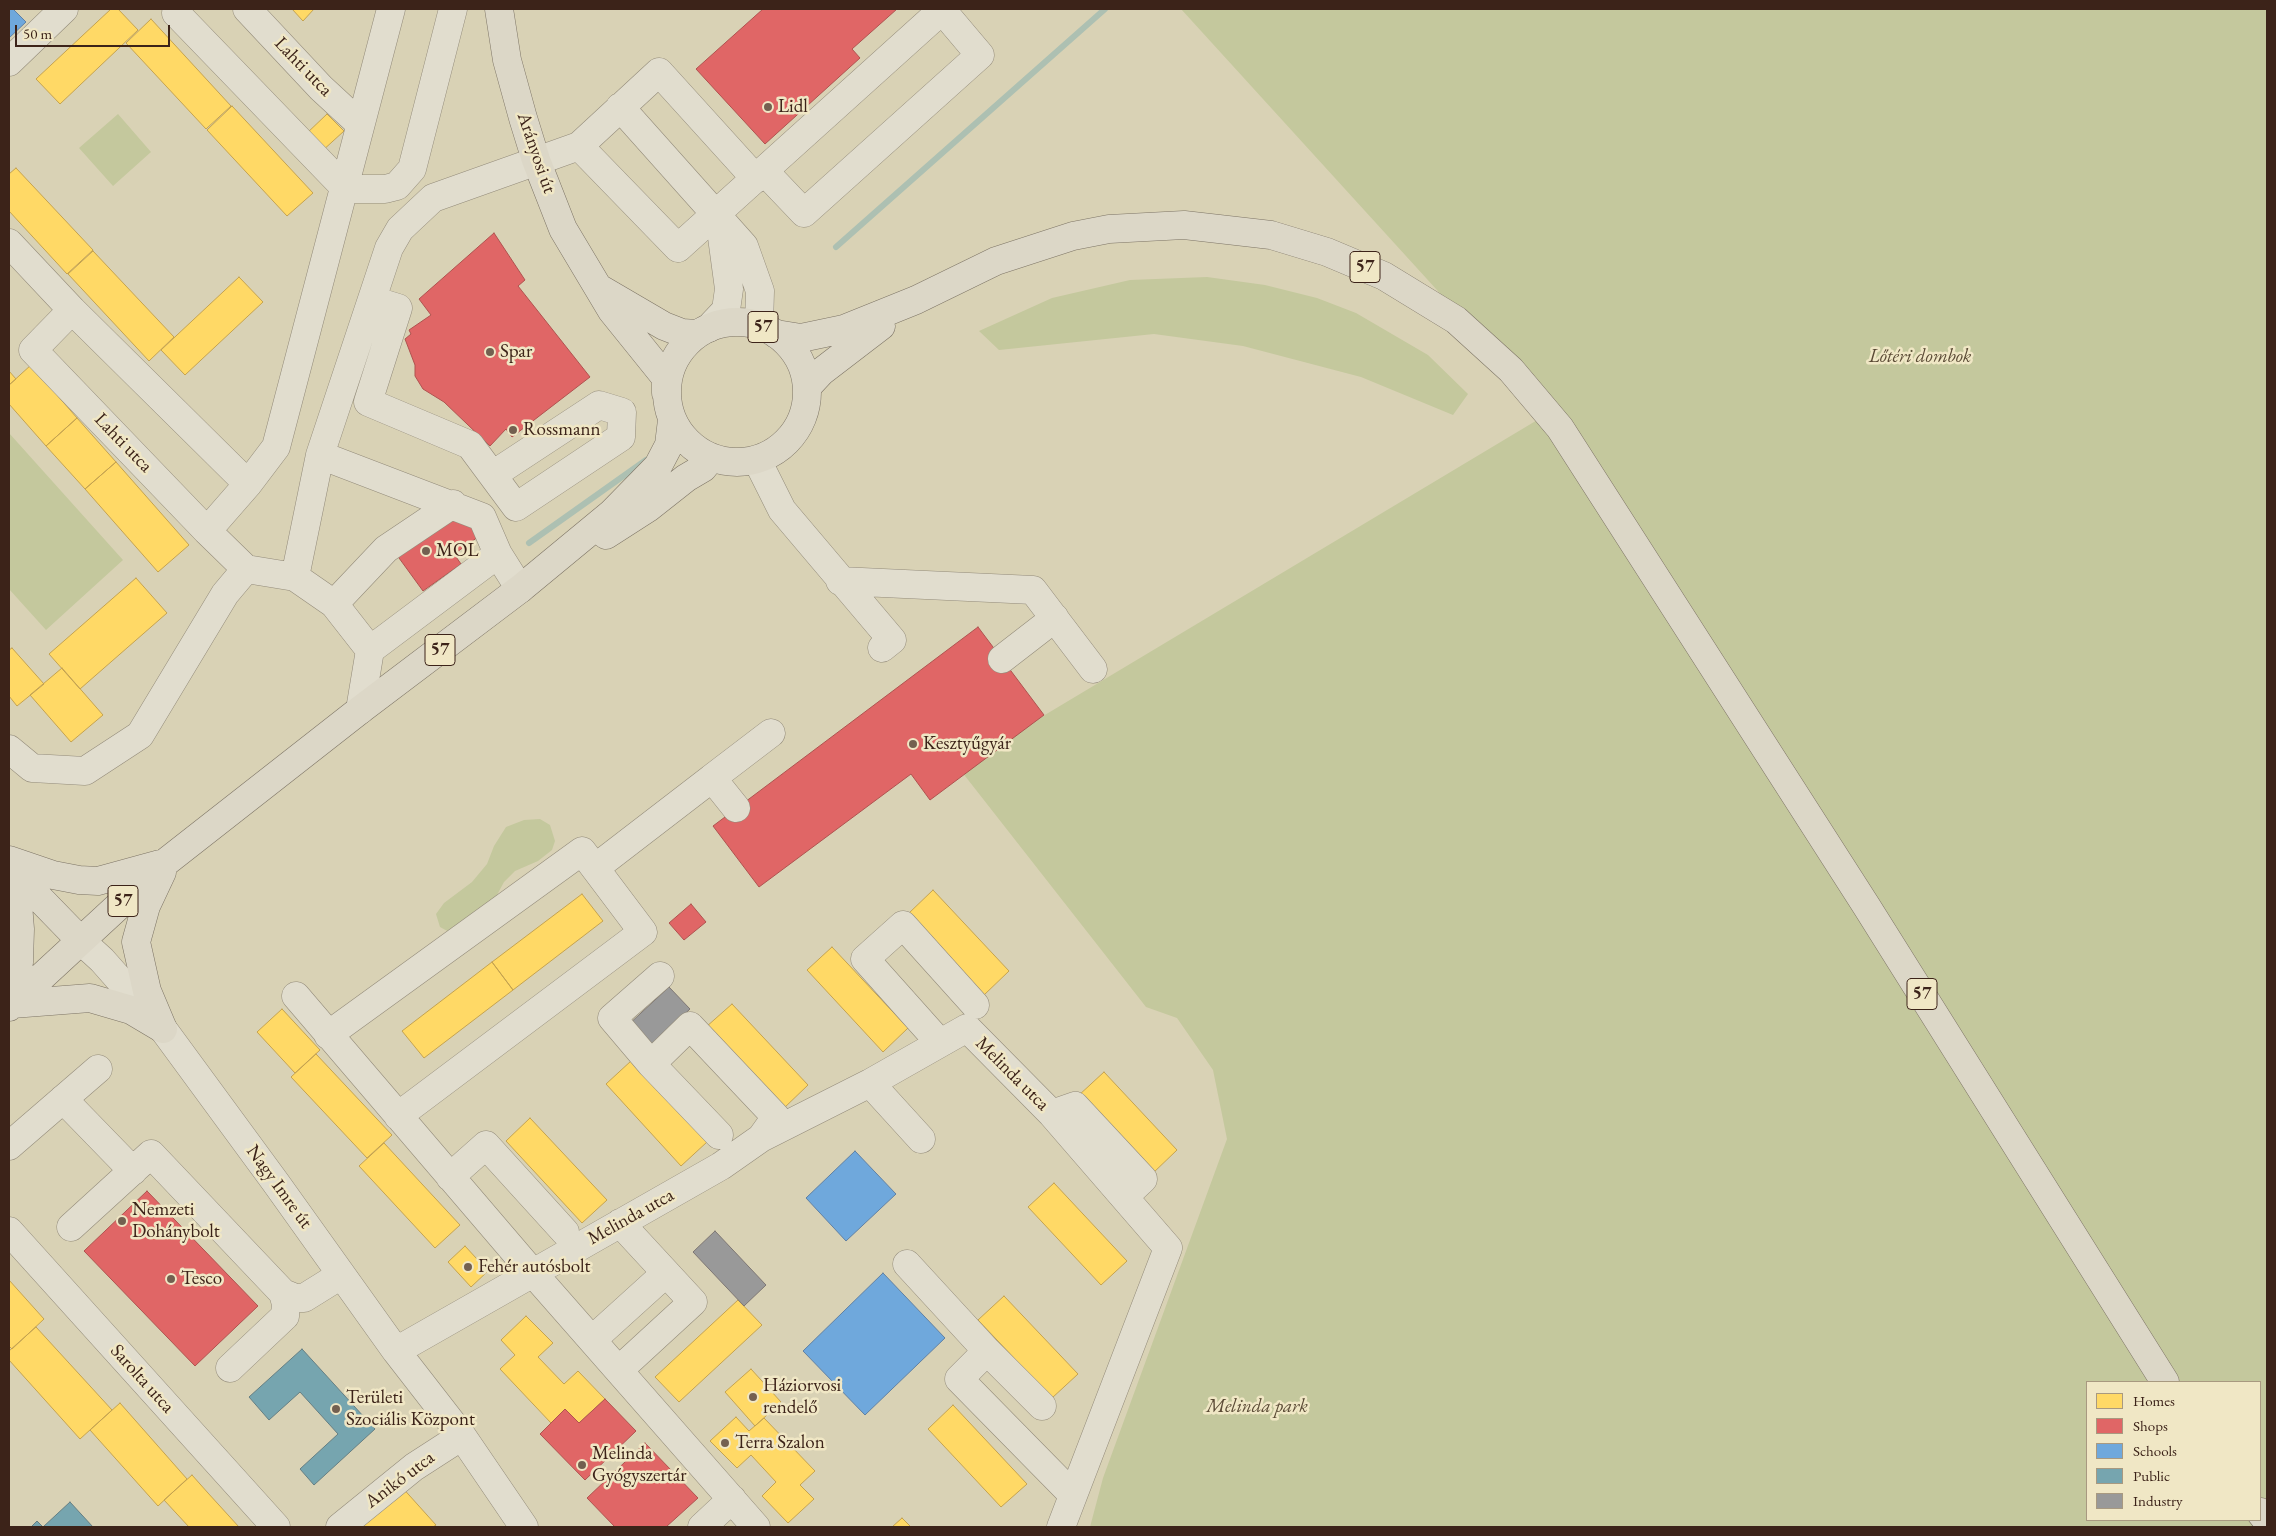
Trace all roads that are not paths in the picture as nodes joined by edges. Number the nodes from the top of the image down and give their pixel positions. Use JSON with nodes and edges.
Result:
{"nodes":[{"id":1,"x":64,"y":9,"type":"edge"},
{"id":2,"x":248,"y":9,"type":"edge"},
{"id":3,"x":392,"y":9,"type":"edge"},
{"id":4,"x":453,"y":9,"type":"edge"},
{"id":5,"x":499,"y":9,"type":"edge"},
{"id":6,"x":170,"y":10,"type":"edge"},
{"id":7,"x":942,"y":10,"type":"edge"},
{"id":8,"x":9,"y":62,"type":"edge"},
{"id":9,"x":620,"y":107,"type":"junction"},
{"id":10,"x":360,"y":124,"type":"junction"},
{"id":11,"x":579,"y":146,"type":"junction"},
{"id":12,"x":536,"y":160,"type":"junction"},
{"id":13,"x":760,"y":175,"type":"junction"},
{"id":14,"x":346,"y":189,"type":"junction"},
{"id":15,"x":718,"y":214,"type":"junction"},
{"id":16,"x":9,"y":243,"type":"edge"},
{"id":17,"x":598,"y":288,"type":"junction"},
{"id":18,"x":372,"y":300,"type":"junction"},
{"id":19,"x":916,"y":300,"type":"junction"},
{"id":20,"x":72,"y":310,"type":"junction"},
{"id":21,"x":767,"y":330,"type":"junction"},
{"id":22,"x":703,"y":331,"type":"junction"},
{"id":23,"x":807,"y":387,"type":"junction"},
{"id":24,"x":666,"y":393,"type":"junction"},
{"id":25,"x":672,"y":420,"type":"junction"},
{"id":26,"x":320,"y":454,"type":"junction"},
{"id":27,"x":711,"y":458,"type":"junction"},
{"id":28,"x":757,"y":460,"type":"junction"},
{"id":29,"x":248,"y":484,"type":"junction"},
{"id":30,"x":453,"y":504,"type":"junction"},
{"id":31,"x":482,"y":517,"type":"junction"},
{"id":32,"x":207,"y":531,"type":"junction"},
{"id":33,"x":498,"y":554,"type":"junction"},
{"id":34,"x":246,"y":569,"type":"junction"},
{"id":35,"x":295,"y":577,"type":"junction"},
{"id":36,"x":840,"y":581,"type":"junction"},
{"id":37,"x":520,"y":589,"type":"junction"},
{"id":38,"x":334,"y":604,"type":"junction"},
{"id":39,"x":1055,"y":618,"type":"junction"},
{"id":40,"x":882,"y":648,"type":"dead end"},
{"id":41,"x":370,"y":650,"type":"junction"},
{"id":42,"x":1002,"y":659,"type":"dead end"},
{"id":43,"x":1093,"y":669,"type":"dead end"},
{"id":44,"x":360,"y":710,"type":"junction"},
{"id":45,"x":771,"y":734,"type":"dead end"},
{"id":46,"x":9,"y":749,"type":"edge"},
{"id":47,"x":712,"y":778,"type":"junction"},
{"id":48,"x":736,"y":808,"type":"dead end"},
{"id":49,"x":9,"y":860,"type":"edge"},
{"id":50,"x":166,"y":862,"type":"junction"},
{"id":51,"x":9,"y":866,"type":"edge"},
{"id":52,"x":595,"y":868,"type":"junction"},
{"id":53,"x":9,"y":880,"type":"edge"},
{"id":54,"x":80,"y":940,"type":"junction"},
{"id":55,"x":660,"y":976,"type":"dead end"},
{"id":56,"x":296,"y":996,"type":"dead end"},
{"id":57,"x":10,"y":1005,"type":"edge"},
{"id":58,"x":975,"y":1006,"type":"dead end"},
{"id":59,"x":163,"y":1029,"type":"junction"},
{"id":60,"x":328,"y":1035,"type":"junction"},
{"id":61,"x":940,"y":1043,"type":"junction"},
{"id":62,"x":651,"y":1064,"type":"junction"},
{"id":63,"x":98,"y":1069,"type":"dead end"},
{"id":64,"x":870,"y":1083,"type":"junction"},
{"id":65,"x":63,"y":1099,"type":"junction"},
{"id":66,"x":406,"y":1125,"type":"junction"},
{"id":67,"x":720,"y":1134,"type":"dead end"},
{"id":68,"x":761,"y":1138,"type":"junction"},
{"id":69,"x":921,"y":1139,"type":"dead end"},
{"id":70,"x":9,"y":1146,"type":"edge"},
{"id":71,"x":133,"y":1171,"type":"junction"},
{"id":72,"x":450,"y":1177,"type":"junction"},
{"id":73,"x":478,"y":1210,"type":"junction"},
{"id":74,"x":620,"y":1223,"type":"junction"},
{"id":75,"x":71,"y":1227,"type":"dead end"},
{"id":76,"x":9,"y":1231,"type":"edge"},
{"id":77,"x":565,"y":1232,"type":"dead end"},
{"id":78,"x":907,"y":1264,"type":"dead end"},
{"id":79,"x":533,"y":1272,"type":"junction"},
{"id":80,"x":666,"y":1273,"type":"junction"},
{"id":81,"x":341,"y":1274,"type":"junction"},
{"id":82,"x":283,"y":1293,"type":"junction"},
{"id":83,"x":592,"y":1340,"type":"junction"},
{"id":84,"x":396,"y":1351,"type":"junction"},
{"id":85,"x":987,"y":1351,"type":"junction"},
{"id":86,"x":230,"y":1368,"type":"dead end"},
{"id":87,"x":619,"y":1370,"type":"junction"},
{"id":88,"x":2164,"y":1381,"type":"edge"},
{"id":89,"x":1042,"y":1406,"type":"dead end"},
{"id":90,"x":462,"y":1436,"type":"junction"},
{"id":91,"x":1073,"y":1495,"type":"junction"},
{"id":92,"x":732,"y":1499,"type":"junction"},
{"id":93,"x":276,"y":1527,"type":"edge"},
{"id":94,"x":340,"y":1527,"type":"edge"},
{"id":95,"x":524,"y":1527,"type":"edge"},
{"id":96,"x":702,"y":1527,"type":"edge"},
{"id":97,"x":756,"y":1527,"type":"edge"},
{"id":98,"x":1061,"y":1527,"type":"edge"}],
"edges":[{"from":1,"to":8,"type":"street"},
{"from":2,"to":10,"type":"street","name":"Lahti utca"},
{"from":3,"to":10,"type":"street"},
{"from":4,"to":14,"type":"street"},
{"from":5,"to":12,"type":"main road","name":"Arányosi út"},
{"from":6,"to":14,"type":"street"},
{"from":7,"to":13,"type":"street"},
{"from":7,"to":13,"type":"street"},
{"from":9,"to":11,"type":"street"},
{"from":9,"to":13,"type":"street"},
{"from":9,"to":15,"type":"street"},
{"from":10,"to":14,"type":"street"},
{"from":11,"to":12,"type":"street"},
{"from":11,"to":15,"type":"street"},
{"from":12,"to":17,"type":"main road","name":"Arányosi út"},
{"from":12,"to":18,"type":"street"},
{"from":13,"to":15,"type":"street"},
{"from":14,"to":29,"type":"street"},
{"from":15,"to":21,"type":"street"},
{"from":15,"to":22,"type":"street"},
{"from":16,"to":20,"type":"street"},
{"from":17,"to":22,"type":"main road"},
{"from":17,"to":24,"type":"main road","name":"Arányosi út"},
{"from":18,"to":26,"type":"street"},
{"from":18,"to":31,"type":"street"},
{"from":19,"to":21,"type":"main road","number":"57"},
{"from":19,"to":23,"type":"main road","number":"57"},
{"from":19,"to":88,"type":"main road","number":"57"},
{"from":20,"to":29,"type":"street"},
{"from":20,"to":32,"type":"street","name":"Lahti utca"},
{"from":21,"to":22,"type":"main road","number":"57"},
{"from":21,"to":23,"type":"main road","number":"57"},
{"from":22,"to":24,"type":"main road","number":"57"},
{"from":23,"to":28,"type":"main road","number":"57"},
{"from":24,"to":25,"type":"main road","number":"57"},
{"from":25,"to":27,"type":"main road","number":"57"},
{"from":25,"to":37,"type":"main road","number":"57"},
{"from":26,"to":30,"type":"street"},
{"from":26,"to":35,"type":"street"},
{"from":27,"to":28,"type":"main road","number":"57"},
{"from":27,"to":37,"type":"main road","number":"57"},
{"from":28,"to":36,"type":"street"},
{"from":29,"to":32,"type":"street"},
{"from":30,"to":31,"type":"street"},
{"from":30,"to":38,"type":"street"},
{"from":31,"to":33,"type":"street"},
{"from":32,"to":34,"type":"street"},
{"from":33,"to":37,"type":"street"},
{"from":33,"to":41,"type":"street"},
{"from":34,"to":35,"type":"street"},
{"from":34,"to":46,"type":"street"},
{"from":35,"to":38,"type":"street"},
{"from":36,"to":39,"type":"street"},
{"from":36,"to":40,"type":"street"},
{"from":37,"to":44,"type":"main road","number":"57"},
{"from":38,"to":41,"type":"street"},
{"from":39,"to":42,"type":"street"},
{"from":39,"to":43,"type":"street"},
{"from":41,"to":44,"type":"street"},
{"from":44,"to":50,"type":"main road","number":"57"},
{"from":45,"to":47,"type":"street"},
{"from":47,"to":48,"type":"street"},
{"from":47,"to":52,"type":"street"},
{"from":49,"to":50,"type":"main road"},
{"from":50,"to":54,"type":"main road","number":"57"},
{"from":50,"to":59,"type":"main road"},
{"from":51,"to":54,"type":"main road","name":"Nagy Imre út"},
{"from":52,"to":60,"type":"street"},
{"from":52,"to":66,"type":"street"},
{"from":53,"to":57,"type":"main road"},
{"from":54,"to":57,"type":"main road","number":"57"},
{"from":54,"to":59,"type":"street","name":"Nagy Imre út"},
{"from":55,"to":62,"type":"street"},
{"from":56,"to":60,"type":"street"},
{"from":57,"to":59,"type":"main road"},
{"from":58,"to":61,"type":"street"},
{"from":59,"to":81,"type":"street","name":"Nagy Imre út"},
{"from":60,"to":66,"type":"street"},
{"from":61,"to":64,"type":"street","name":"Melinda utca"},
{"from":61,"to":91,"type":"street","name":"Melinda utca"},
{"from":62,"to":67,"type":"street"},
{"from":62,"to":68,"type":"street"},
{"from":63,"to":65,"type":"street"},
{"from":64,"to":68,"type":"street","name":"Melinda utca"},
{"from":64,"to":69,"type":"street"},
{"from":65,"to":70,"type":"street"},
{"from":65,"to":71,"type":"street"},
{"from":66,"to":72,"type":"street"},
{"from":66,"to":73,"type":"street"},
{"from":68,"to":74,"type":"street","name":"Melinda utca"},
{"from":71,"to":75,"type":"street"},
{"from":71,"to":82,"type":"street"},
{"from":72,"to":73,"type":"street"},
{"from":72,"to":77,"type":"street"},
{"from":73,"to":79,"type":"street"},
{"from":74,"to":79,"type":"street","name":"Melinda utca"},
{"from":74,"to":80,"type":"street"},
{"from":76,"to":93,"type":"street","name":"Sarolta utca"},
{"from":78,"to":85,"type":"street"},
{"from":79,"to":83,"type":"street"},
{"from":79,"to":84,"type":"street","name":"Melinda utca"},
{"from":80,"to":83,"type":"street"},
{"from":80,"to":87,"type":"street"},
{"from":81,"to":82,"type":"street"},
{"from":81,"to":84,"type":"street","name":"Nagy Imre út"},
{"from":82,"to":86,"type":"street"},
{"from":83,"to":87,"type":"street"},
{"from":84,"to":90,"type":"street","name":"Nagy Imre út"},
{"from":85,"to":89,"type":"street"},
{"from":85,"to":91,"type":"street"},
{"from":87,"to":92,"type":"street"},
{"from":90,"to":94,"type":"street","name":"Anikó utca"},
{"from":90,"to":95,"type":"street","name":"Nagy Imre út"},
{"from":91,"to":98,"type":"street","name":"Melinda utca"},
{"from":92,"to":96,"type":"street"},
{"from":92,"to":97,"type":"street"}]}
